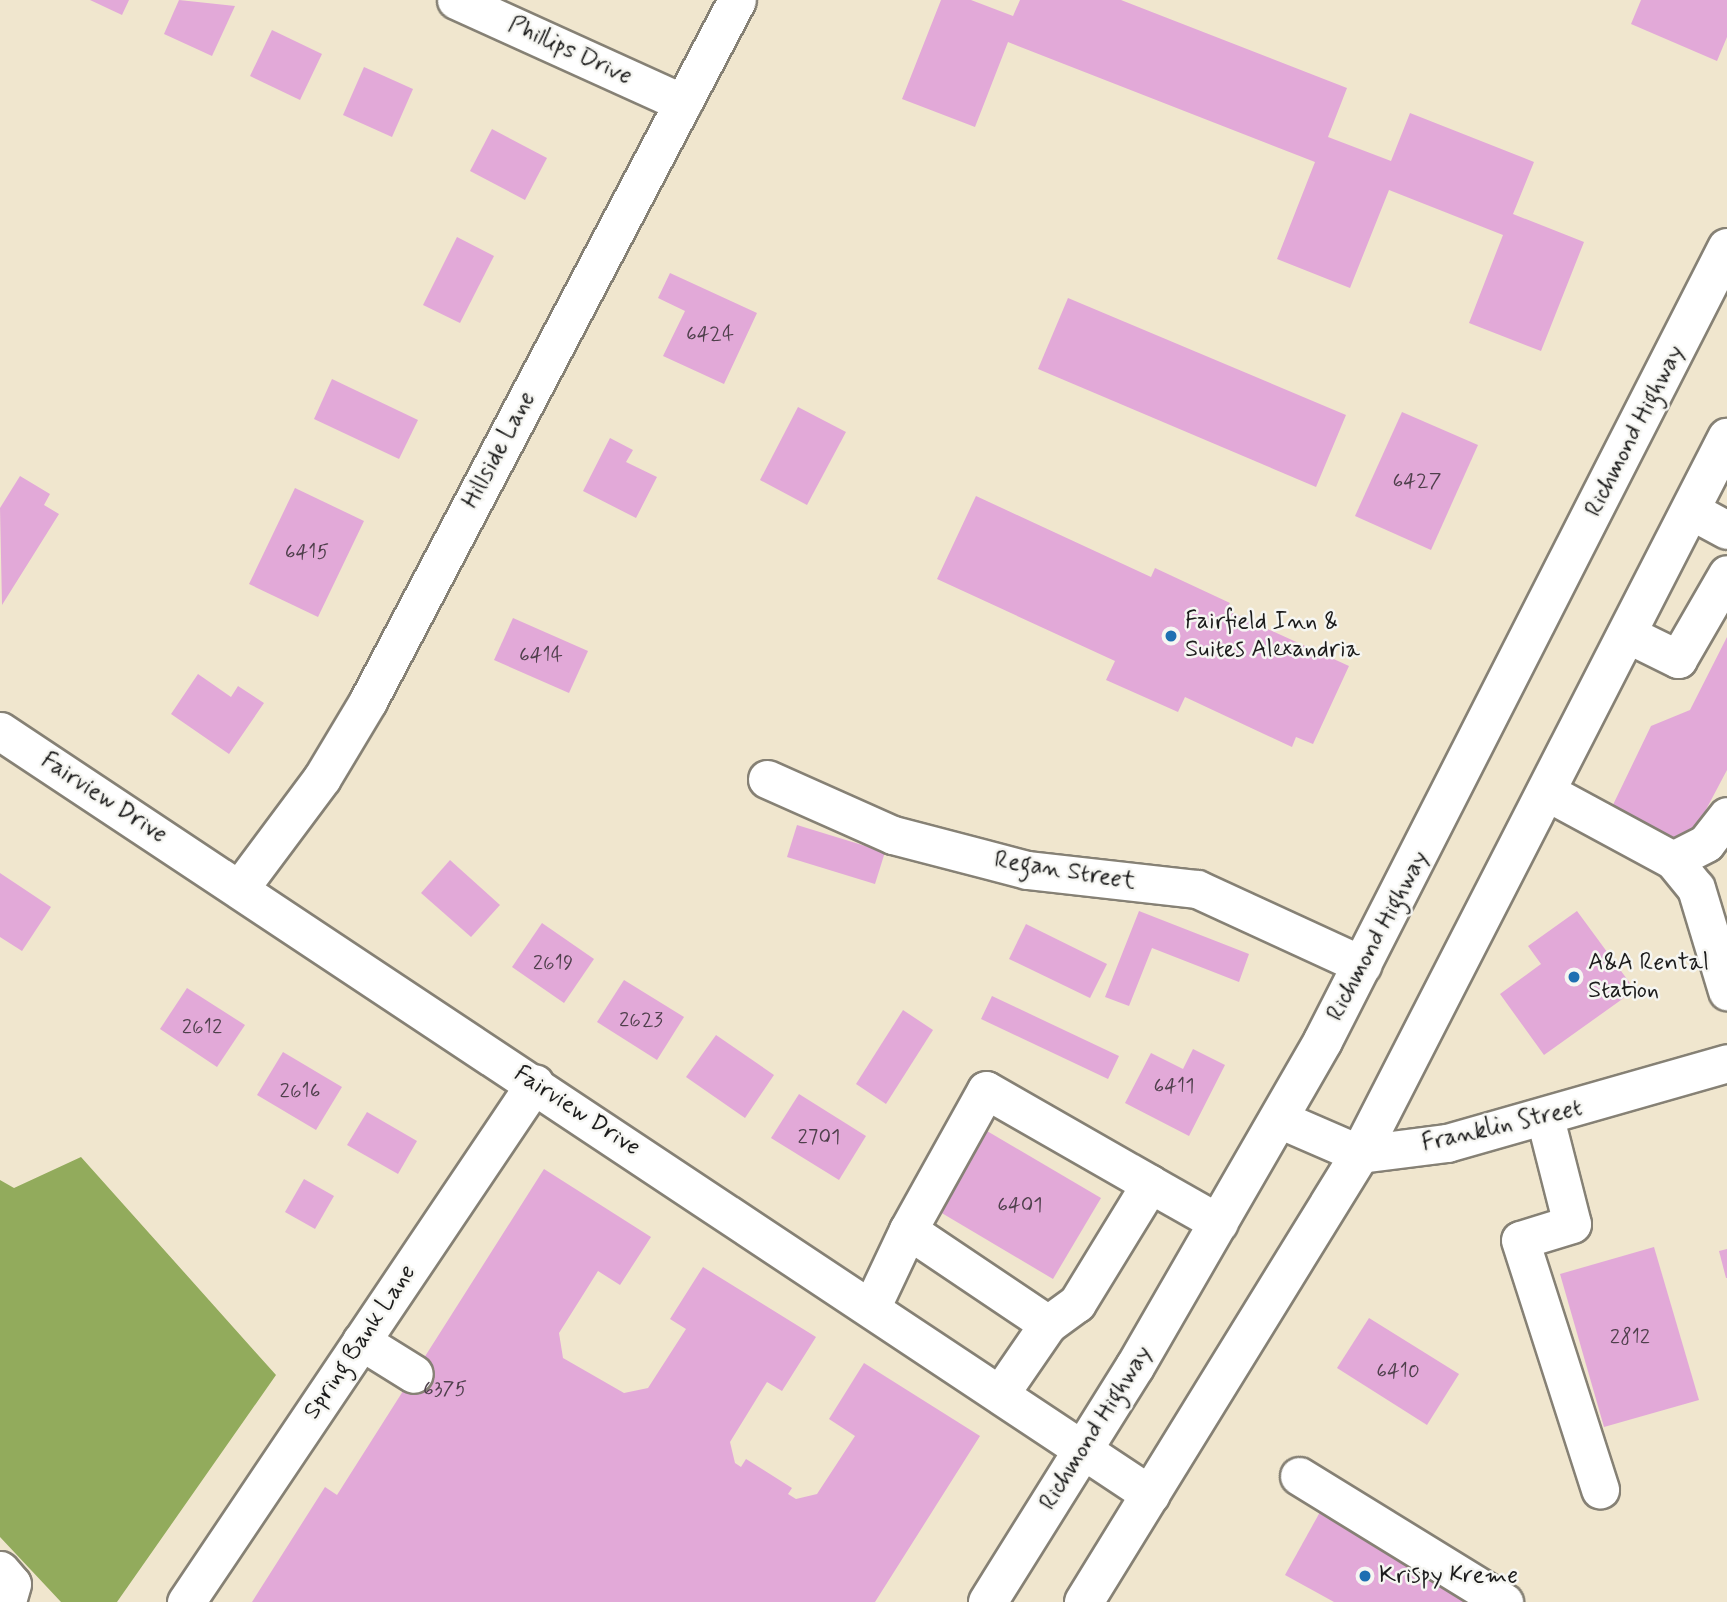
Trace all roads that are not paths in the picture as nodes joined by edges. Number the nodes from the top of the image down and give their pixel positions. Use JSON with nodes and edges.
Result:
{"nodes":[{"id":1,"x":456,"y":0,"type":"edge"},
{"id":2,"x":737,"y":0,"type":"edge"},
{"id":3,"x":683,"y":103,"type":"junction"},
{"id":4,"x":1727,"y":248,"type":"edge"},
{"id":5,"x":1727,"y":438,"type":"edge"},
{"id":6,"x":1690,"y":510,"type":"junction"},
{"id":7,"x":1727,"y":530,"type":"edge"},
{"id":8,"x":1727,"y":574,"type":"edge"},
{"id":9,"x":1627,"y":634,"type":"junction"},
{"id":10,"x":0,"y":731,"type":"edge"},
{"id":11,"x":767,"y":779,"type":"dead end"},
{"id":12,"x":1546,"y":792,"type":"junction"},
{"id":13,"x":1727,"y":816,"type":"edge"},
{"id":14,"x":1673,"y":860,"type":"junction"},
{"id":15,"x":240,"y":888,"type":"junction"},
{"id":16,"x":1362,"y":965,"type":"junction"},
{"id":17,"x":1727,"y":991,"type":"edge"},
{"id":18,"x":1727,"y":1063,"type":"edge"},
{"id":19,"x":535,"y":1083,"type":"junction"},
{"id":20,"x":1545,"y":1118,"type":"junction"},
{"id":21,"x":1279,"y":1119,"type":"junction"},
{"id":22,"x":1360,"y":1154,"type":"junction"},
{"id":23,"x":1150,"y":1184,"type":"junction"},
{"id":24,"x":1219,"y":1223,"type":"junction"},
{"id":25,"x":908,"y":1230,"type":"junction"},
{"id":26,"x":872,"y":1306,"type":"junction"},
{"id":27,"x":1048,"y":1324,"type":"junction"},
{"id":28,"x":361,"y":1341,"type":"junction"},
{"id":29,"x":414,"y":1374,"type":"dead end"},
{"id":30,"x":1002,"y":1391,"type":"junction"},
{"id":31,"x":1086,"y":1446,"type":"junction"},
{"id":32,"x":1299,"y":1476,"type":"dead end"},
{"id":33,"x":1600,"y":1489,"type":"dead end"},
{"id":34,"x":1151,"y":1494,"type":"junction"},
{"id":35,"x":0,"y":1570,"type":"edge"},
{"id":36,"x":7,"y":1602,"type":"edge"},
{"id":37,"x":186,"y":1602,"type":"edge"},
{"id":38,"x":988,"y":1602,"type":"edge"},
{"id":39,"x":1084,"y":1602,"type":"edge"},
{"id":40,"x":1504,"y":1602,"type":"edge"}],
"edges":[{"from":1,"to":3,"type":"street","name":"Phillips Drive"},
{"from":2,"to":3,"type":"street","name":"Hillside Lane"},
{"from":3,"to":15,"type":"street","name":"Hillside Lane"},
{"from":4,"to":16,"type":"highway","name":"Richmond Highway"},
{"from":5,"to":6,"type":"highway"},
{"from":6,"to":7,"type":"street"},
{"from":6,"to":9,"type":"highway"},
{"from":8,"to":9,"type":"street"},
{"from":9,"to":12,"type":"highway"},
{"from":10,"to":15,"type":"street","name":"Fairview Drive"},
{"from":11,"to":16,"type":"street","name":"Regan Street"},
{"from":12,"to":14,"type":"street"},
{"from":12,"to":22,"type":"highway"},
{"from":13,"to":14,"type":"street"},
{"from":14,"to":17,"type":"street"},
{"from":15,"to":19,"type":"street","name":"Fairview Drive"},
{"from":16,"to":21,"type":"highway","name":"Richmond Highway"},
{"from":18,"to":20,"type":"street","name":"Franklin Street"},
{"from":19,"to":26,"type":"street","name":"Fairview Drive"},
{"from":19,"to":28,"type":"street","name":"Spring Bank Lane"},
{"from":20,"to":22,"type":"street","name":"Franklin Street"},
{"from":20,"to":33,"type":"street"},
{"from":21,"to":22,"type":"street"},
{"from":21,"to":24,"type":"highway","name":"Richmond Highway"},
{"from":22,"to":34,"type":"highway"},
{"from":23,"to":24,"type":"street"},
{"from":23,"to":25,"type":"street"},
{"from":23,"to":27,"type":"street"},
{"from":24,"to":31,"type":"highway","name":"Richmond Highway"},
{"from":25,"to":26,"type":"street"},
{"from":25,"to":27,"type":"street"},
{"from":26,"to":30,"type":"street","name":"Fairview Drive"},
{"from":27,"to":30,"type":"street"},
{"from":28,"to":29,"type":"street"},
{"from":28,"to":37,"type":"street","name":"Spring Bank Lane"},
{"from":30,"to":31,"type":"street","name":"Fairview Drive"},
{"from":31,"to":34,"type":"street","name":"Fairview Drive"},
{"from":31,"to":38,"type":"highway","name":"Richmond Highway"},
{"from":32,"to":40,"type":"street"},
{"from":34,"to":39,"type":"highway"},
{"from":35,"to":36,"type":"street"}]}
